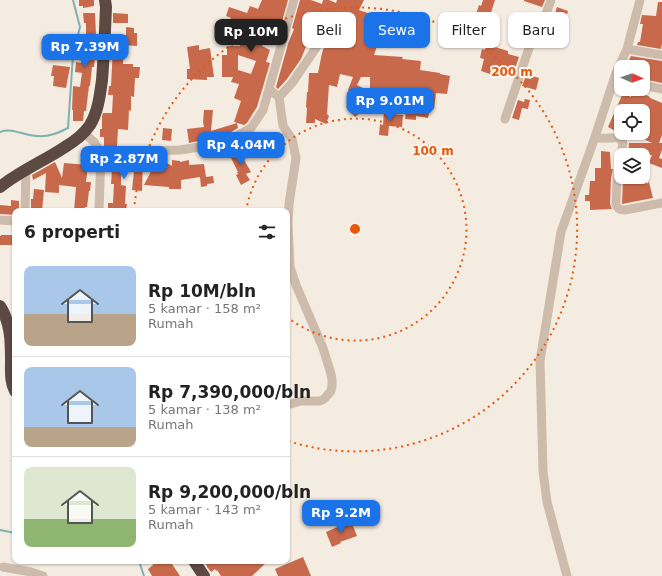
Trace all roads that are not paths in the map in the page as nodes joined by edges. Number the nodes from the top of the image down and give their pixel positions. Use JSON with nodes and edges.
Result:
{"nodes":[{"id":1,"x":105,"y":0,"type":"edge"},
{"id":2,"x":294,"y":0,"type":"edge"},
{"id":3,"x":551,"y":0,"type":"edge"},
{"id":4,"x":640,"y":0,"type":"edge"},
{"id":5,"x":316,"y":48,"type":"edge"},
{"id":6,"x":627,"y":49,"type":"junction"},
{"id":7,"x":662,"y":55,"type":"edge"},
{"id":8,"x":624,"y":60,"type":"edge"},
{"id":9,"x":650,"y":86,"type":"edge"},
{"id":10,"x":270,"y":89,"type":"junction"},
{"id":11,"x":662,"y":89,"type":"edge"},
{"id":12,"x":614,"y":90,"type":"edge"},
{"id":13,"x":279,"y":97,"type":"junction"},
{"id":14,"x":506,"y":119,"type":"dead end"},
{"id":15,"x":84,"y":133,"type":"junction"},
{"id":16,"x":596,"y":137,"type":"junction"},
{"id":17,"x":101,"y":152,"type":"junction"},
{"id":18,"x":26,"y":169,"type":"junction"},
{"id":19,"x":0,"y":187,"type":"edge"},
{"id":20,"x":662,"y":203,"type":"edge"},
{"id":21,"x":25,"y":208,"type":"edge"},
{"id":22,"x":99,"y":208,"type":"edge"},
{"id":23,"x":289,"y":208,"type":"edge"},
{"id":24,"x":0,"y":220,"type":"edge"},
{"id":25,"x":12,"y":221,"type":"edge"},
{"id":26,"x":290,"y":267,"type":"edge"},
{"id":27,"x":0,"y":306,"type":"edge"},
{"id":28,"x":12,"y":382,"type":"edge"},
{"id":29,"x":290,"y":404,"type":"edge"},
{"id":30,"x":196,"y":564,"type":"edge"},
{"id":31,"x":3,"y":567,"type":"dead end"},
{"id":32,"x":43,"y":576,"type":"edge"},
{"id":33,"x":204,"y":576,"type":"edge"},
{"id":34,"x":567,"y":576,"type":"edge"}],
"edges":[{"from":1,"to":15,"type":"highway"},
{"from":2,"to":10,"type":"street"},
{"from":3,"to":14,"type":"street"},
{"from":4,"to":6,"type":"street"},
{"from":5,"to":13,"type":"street"},
{"from":6,"to":7,"type":"street"},
{"from":6,"to":8,"type":"street"},
{"from":9,"to":11,"type":"street"},
{"from":10,"to":13,"type":"street"},
{"from":10,"to":17,"type":"street"},
{"from":12,"to":16,"type":"street"},
{"from":13,"to":23,"type":"street"},
{"from":15,"to":17,"type":"street"},
{"from":15,"to":18,"type":"highway"},
{"from":16,"to":20,"type":"street"},
{"from":16,"to":34,"type":"street"},
{"from":17,"to":22,"type":"street"},
{"from":18,"to":19,"type":"highway"},
{"from":18,"to":21,"type":"street"},
{"from":24,"to":25,"type":"street"},
{"from":26,"to":29,"type":"street"},
{"from":27,"to":28,"type":"highway"},
{"from":30,"to":33,"type":"highway"},
{"from":31,"to":32,"type":"street"}]}
